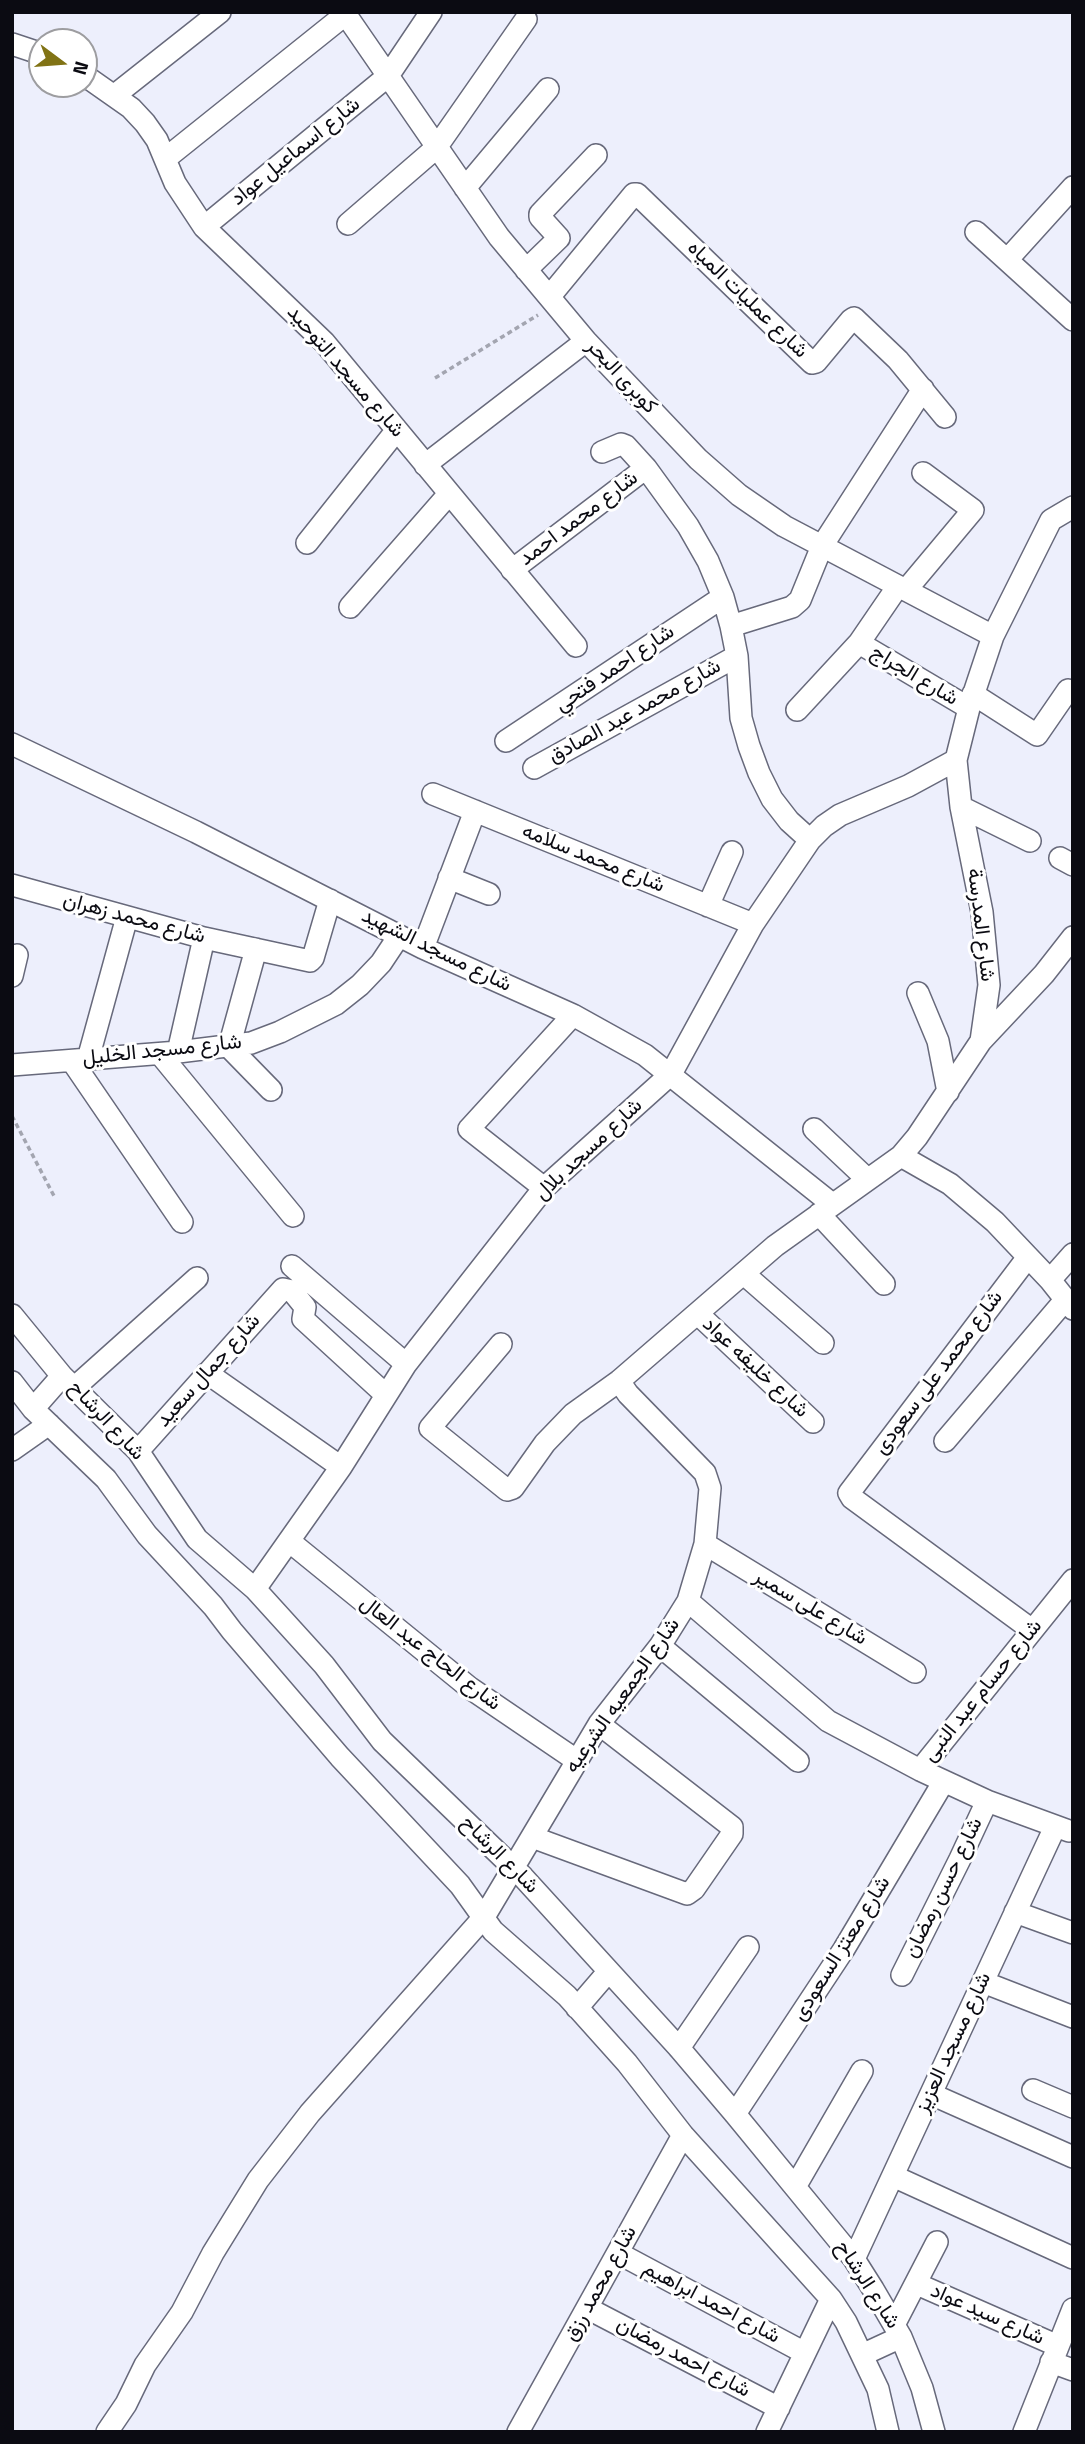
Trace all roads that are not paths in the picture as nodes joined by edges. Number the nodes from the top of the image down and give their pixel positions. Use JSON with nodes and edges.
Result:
{"nodes":[{"id":1,"x":220,"y":12,"type":"edge"},
{"id":2,"x":431,"y":12,"type":"edge"},
{"id":3,"x":345,"y":13,"type":"edge"},
{"id":4,"x":526,"y":19,"type":"dead end"},
{"id":5,"x":388,"y":76,"type":"junction"},
{"id":6,"x":98,"y":84,"type":"edge"},
{"id":7,"x":548,"y":89,"type":"dead end"},
{"id":8,"x":115,"y":95,"type":"junction"},
{"id":9,"x":436,"y":148,"type":"junction"},
{"id":10,"x":596,"y":155,"type":"dead end"},
{"id":11,"x":165,"y":159,"type":"junction"},
{"id":12,"x":1073,"y":187,"type":"edge"},
{"id":13,"x":466,"y":188,"type":"junction"},
{"id":14,"x":348,"y":224,"type":"dead end"},
{"id":15,"x":204,"y":227,"type":"junction"},
{"id":16,"x":976,"y":232,"type":"dead end"},
{"id":17,"x":1007,"y":260,"type":"junction"},
{"id":18,"x":526,"y":270,"type":"junction"},
{"id":19,"x":553,"y":300,"type":"junction"},
{"id":20,"x":1073,"y":320,"type":"edge"},
{"id":21,"x":586,"y":341,"type":"junction"},
{"id":22,"x":923,"y":389,"type":"junction"},
{"id":23,"x":945,"y":417,"type":"dead end"},
{"id":24,"x":396,"y":431,"type":"junction"},
{"id":25,"x":602,"y":452,"type":"dead end"},
{"id":26,"x":425,"y":465,"type":"junction"},
{"id":27,"x":646,"y":468,"type":"junction"},
{"id":28,"x":923,"y":473,"type":"dead end"},
{"id":29,"x":449,"y":494,"type":"junction"},
{"id":30,"x":1073,"y":508,"type":"edge"},
{"id":31,"x":307,"y":543,"type":"dead end"},
{"id":32,"x":822,"y":546,"type":"junction"},
{"id":33,"x":512,"y":570,"type":"junction"},
{"id":34,"x":902,"y":588,"type":"junction"},
{"id":35,"x":723,"y":597,"type":"junction"},
{"id":36,"x":350,"y":607,"type":"dead end"},
{"id":37,"x":731,"y":626,"type":"junction"},
{"id":38,"x":993,"y":636,"type":"junction"},
{"id":39,"x":859,"y":643,"type":"junction"},
{"id":40,"x":576,"y":646,"type":"dead end"},
{"id":41,"x":737,"y":656,"type":"junction"},
{"id":42,"x":1068,"y":690,"type":"dead end"},
{"id":43,"x":971,"y":701,"type":"junction"},
{"id":44,"x":797,"y":710,"type":"dead end"},
{"id":45,"x":506,"y":741,"type":"dead end"},
{"id":46,"x":12,"y":744,"type":"edge"},
{"id":47,"x":956,"y":760,"type":"junction"},
{"id":48,"x":534,"y":768,"type":"dead end"},
{"id":49,"x":433,"y":794,"type":"dead end"},
{"id":50,"x":961,"y":807,"type":"junction"},
{"id":51,"x":475,"y":811,"type":"junction"},
{"id":52,"x":810,"y":841,"type":"junction"},
{"id":53,"x":1030,"y":841,"type":"dead end"},
{"id":54,"x":732,"y":852,"type":"dead end"},
{"id":55,"x":449,"y":878,"type":"junction"},
{"id":56,"x":12,"y":885,"type":"edge"},
{"id":57,"x":489,"y":894,"type":"dead end"},
{"id":58,"x":330,"y":900,"type":"junction"},
{"id":59,"x":708,"y":906,"type":"junction"},
{"id":60,"x":127,"y":917,"type":"junction"},
{"id":61,"x":753,"y":925,"type":"junction"},
{"id":62,"x":399,"y":936,"type":"junction"},
{"id":63,"x":1073,"y":937,"type":"edge"},
{"id":64,"x":204,"y":939,"type":"junction"},
{"id":65,"x":423,"y":948,"type":"junction"},
{"id":66,"x":256,"y":949,"type":"junction"},
{"id":67,"x":918,"y":993,"type":"dead end"},
{"id":68,"x":573,"y":1015,"type":"junction"},
{"id":69,"x":981,"y":1041,"type":"junction"},
{"id":70,"x":229,"y":1047,"type":"junction"},
{"id":71,"x":169,"y":1053,"type":"junction"},
{"id":72,"x":80,"y":1060,"type":"junction"},
{"id":73,"x":12,"y":1065,"type":"edge"},
{"id":74,"x":671,"y":1074,"type":"junction"},
{"id":75,"x":271,"y":1090,"type":"dead end"},
{"id":76,"x":948,"y":1091,"type":"junction"},
{"id":77,"x":814,"y":1129,"type":"dead end"},
{"id":78,"x":901,"y":1156,"type":"junction"},
{"id":79,"x":867,"y":1179,"type":"junction"},
{"id":80,"x":544,"y":1188,"type":"junction"},
{"id":81,"x":825,"y":1209,"type":"junction"},
{"id":82,"x":293,"y":1216,"type":"dead end"},
{"id":83,"x":182,"y":1222,"type":"dead end"},
{"id":84,"x":1073,"y":1254,"type":"edge"},
{"id":85,"x":1028,"y":1257,"type":"junction"},
{"id":86,"x":292,"y":1266,"type":"dead end"},
{"id":87,"x":744,"y":1274,"type":"junction"},
{"id":88,"x":197,"y":1278,"type":"dead end"},
{"id":89,"x":1050,"y":1280,"type":"junction"},
{"id":90,"x":884,"y":1284,"type":"dead end"},
{"id":91,"x":1069,"y":1304,"type":"edge"},
{"id":92,"x":698,"y":1314,"type":"junction"},
{"id":93,"x":12,"y":1315,"type":"edge"},
{"id":94,"x":823,"y":1343,"type":"dead end"},
{"id":95,"x":501,"y":1344,"type":"dead end"},
{"id":96,"x":406,"y":1364,"type":"junction"},
{"id":97,"x":207,"y":1373,"type":"junction"},
{"id":98,"x":619,"y":1381,"type":"junction"},
{"id":99,"x":12,"y":1382,"type":"edge"},
{"id":100,"x":64,"y":1382,"type":"junction"},
{"id":101,"x":386,"y":1395,"type":"junction"},
{"id":102,"x":36,"y":1406,"type":"junction"},
{"id":103,"x":813,"y":1422,"type":"dead end"},
{"id":104,"x":49,"y":1424,"type":"junction"},
{"id":105,"x":945,"y":1441,"type":"dead end"},
{"id":106,"x":12,"y":1450,"type":"edge"},
{"id":107,"x":138,"y":1451,"type":"junction"},
{"id":108,"x":341,"y":1467,"type":"junction"},
{"id":109,"x":289,"y":1541,"type":"junction"},
{"id":110,"x":705,"y":1544,"type":"junction"},
{"id":111,"x":1073,"y":1580,"type":"edge"},
{"id":112,"x":256,"y":1589,"type":"junction"},
{"id":113,"x":688,"y":1601,"type":"junction"},
{"id":114,"x":1032,"y":1630,"type":"junction"},
{"id":115,"x":660,"y":1646,"type":"junction"},
{"id":116,"x":915,"y":1672,"type":"dead end"},
{"id":117,"x":599,"y":1724,"type":"junction"},
{"id":118,"x":576,"y":1760,"type":"junction"},
{"id":119,"x":798,"y":1761,"type":"dead end"},
{"id":120,"x":920,"y":1770,"type":"junction"},
{"id":121,"x":944,"y":1781,"type":"junction"},
{"id":122,"x":986,"y":1801,"type":"junction"},
{"id":123,"x":531,"y":1837,"type":"junction"},
{"id":124,"x":511,"y":1873,"type":"junction"},
{"id":125,"x":487,"y":1911,"type":"junction"},
{"id":126,"x":1015,"y":1912,"type":"junction"},
{"id":127,"x":1073,"y":1933,"type":"edge"},
{"id":128,"x":748,"y":1947,"type":"dead end"},
{"id":129,"x":902,"y":1975,"type":"dead end"},
{"id":130,"x":604,"y":1977,"type":"junction"},
{"id":131,"x":983,"y":1982,"type":"junction"},
{"id":132,"x":582,"y":2003,"type":"junction"},
{"id":133,"x":1073,"y":2017,"type":"edge"},
{"id":134,"x":679,"y":2048,"type":"junction"},
{"id":135,"x":862,"y":2071,"type":"dead end"},
{"id":136,"x":1033,"y":2090,"type":"dead end"},
{"id":137,"x":930,"y":2094,"type":"junction"},
{"id":138,"x":1073,"y":2107,"type":"edge"},
{"id":139,"x":735,"y":2114,"type":"junction"},
{"id":140,"x":683,"y":2136,"type":"junction"},
{"id":141,"x":1073,"y":2157,"type":"edge"},
{"id":142,"x":892,"y":2176,"type":"junction"},
{"id":143,"x":795,"y":2187,"type":"junction"},
{"id":144,"x":937,"y":2242,"type":"dead end"},
{"id":145,"x":618,"y":2253,"type":"junction"},
{"id":146,"x":1073,"y":2258,"type":"edge"},
{"id":147,"x":854,"y":2259,"type":"junction"},
{"id":148,"x":917,"y":2284,"type":"junction"},
{"id":149,"x":831,"y":2299,"type":"junction"},
{"id":150,"x":587,"y":2308,"type":"junction"},
{"id":151,"x":1073,"y":2309,"type":"edge"},
{"id":152,"x":896,"y":2334,"type":"junction"},
{"id":153,"x":805,"y":2353,"type":"junction"},
{"id":154,"x":868,"y":2353,"type":"junction"},
{"id":155,"x":1055,"y":2354,"type":"junction"},
{"id":156,"x":1073,"y":2370,"type":"edge"},
{"id":157,"x":779,"y":2408,"type":"junction"},
{"id":158,"x":107,"y":2432,"type":"edge"},
{"id":159,"x":518,"y":2432,"type":"edge"},
{"id":160,"x":767,"y":2432,"type":"edge"},
{"id":161,"x":888,"y":2432,"type":"edge"},
{"id":162,"x":934,"y":2432,"type":"edge"},
{"id":163,"x":1024,"y":2432,"type":"edge"}],
"edges":[{"from":1,"to":8,"type":"street"},
{"from":2,"to":5,"type":"street","name":"شارع اسماعيل عواد"},
{"from":3,"to":5,"type":"street","name":"كوبرى البحر"},
{"from":3,"to":11,"type":"street"},
{"from":4,"to":9,"type":"street"},
{"from":5,"to":9,"type":"street","name":"كوبرى البحر"},
{"from":5,"to":15,"type":"street","name":"شارع اسماعيل عواد"},
{"from":6,"to":8,"type":"street","name":"شارع مسجد التوحيد"},
{"from":7,"to":13,"type":"street"},
{"from":8,"to":11,"type":"street","name":"شارع مسجد التوحيد"},
{"from":9,"to":13,"type":"street","name":"كوبرى البحر"},
{"from":9,"to":14,"type":"street"},
{"from":10,"to":18,"type":"street"},
{"from":11,"to":15,"type":"street","name":"شارع مسجد التوحيد"},
{"from":12,"to":17,"type":"street"},
{"from":13,"to":18,"type":"street","name":"كوبرى البحر"},
{"from":15,"to":24,"type":"street","name":"شارع مسجد التوحيد"},
{"from":16,"to":17,"type":"street"},
{"from":17,"to":20,"type":"street"},
{"from":18,"to":19,"type":"street","name":"كوبرى البحر"},
{"from":19,"to":21,"type":"street","name":"كوبرى البحر"},
{"from":19,"to":22,"type":"street","name":"شارع عمليات المياه"},
{"from":21,"to":26,"type":"street"},
{"from":21,"to":32,"type":"street","name":"كوبرى البحر"},
{"from":22,"to":23,"type":"street","name":"شارع عمليات المياه"},
{"from":22,"to":32,"type":"street"},
{"from":24,"to":26,"type":"street","name":"شارع مسجد التوحيد"},
{"from":24,"to":31,"type":"street"},
{"from":25,"to":27,"type":"street"},
{"from":26,"to":29,"type":"street","name":"شارع مسجد التوحيد"},
{"from":27,"to":33,"type":"street","name":"شارع محمد احمد"},
{"from":27,"to":35,"type":"street"},
{"from":28,"to":34,"type":"street"},
{"from":29,"to":33,"type":"street","name":"شارع مسجد التوحيد"},
{"from":29,"to":36,"type":"street"},
{"from":30,"to":38,"type":"street","name":"شارع المدرسة"},
{"from":32,"to":34,"type":"street","name":"كوبرى البحر"},
{"from":32,"to":37,"type":"street"},
{"from":33,"to":40,"type":"street","name":"شارع مسجد التوحيد"},
{"from":34,"to":38,"type":"street","name":"كوبرى البحر"},
{"from":34,"to":39,"type":"street"},
{"from":35,"to":37,"type":"street"},
{"from":35,"to":45,"type":"street","name":"شارع احمد فتحي"},
{"from":37,"to":41,"type":"street"},
{"from":38,"to":43,"type":"street","name":"شارع المدرسة"},
{"from":39,"to":43,"type":"street","name":"شارع الجراج"},
{"from":39,"to":44,"type":"street"},
{"from":41,"to":48,"type":"street","name":"شارع محمد عبد الصادق"},
{"from":41,"to":52,"type":"street"},
{"from":42,"to":43,"type":"street","name":"شارع الجراج"},
{"from":43,"to":47,"type":"street","name":"شارع المدرسة"},
{"from":46,"to":58,"type":"street","name":"شارع مسجد الشهيد"},
{"from":47,"to":50,"type":"street","name":"شارع المدرسة"},
{"from":47,"to":52,"type":"street","name":"شارع مسجد بلال"},
{"from":49,"to":51,"type":"street","name":"شارع محمد سلامه"},
{"from":50,"to":53,"type":"street"},
{"from":50,"to":69,"type":"street","name":"شارع المدرسة"},
{"from":51,"to":55,"type":"street"},
{"from":51,"to":59,"type":"street","name":"شارع محمد سلامه"},
{"from":52,"to":61,"type":"street","name":"شارع مسجد بلال"},
{"from":54,"to":59,"type":"street"},
{"from":55,"to":57,"type":"street"},
{"from":55,"to":65,"type":"street"},
{"from":56,"to":60,"type":"street","name":"شارع محمد زهران"},
{"from":58,"to":62,"type":"street","name":"شارع مسجد الشهيد"},
{"from":58,"to":66,"type":"street","name":"شارع محمد زهران"},
{"from":59,"to":61,"type":"street","name":"شارع محمد سلامه"},
{"from":60,"to":64,"type":"street","name":"شارع محمد زهران"},
{"from":60,"to":72,"type":"street"},
{"from":61,"to":74,"type":"street","name":"شارع مسجد بلال"},
{"from":62,"to":65,"type":"street","name":"شارع مسجد الشهيد"},
{"from":62,"to":70,"type":"street","name":"شارع مسجد الخليل"},
{"from":63,"to":69,"type":"street"},
{"from":64,"to":66,"type":"street","name":"شارع محمد زهران"},
{"from":64,"to":71,"type":"street"},
{"from":65,"to":68,"type":"street","name":"شارع مسجد الشهيد"},
{"from":66,"to":70,"type":"street"},
{"from":67,"to":76,"type":"street"},
{"from":68,"to":74,"type":"street","name":"شارع مسجد الشهيد"},
{"from":68,"to":80,"type":"street"},
{"from":69,"to":76,"type":"street","name":"شارع المدرسة"},
{"from":70,"to":71,"type":"street","name":"شارع مسجد الخليل"},
{"from":70,"to":75,"type":"street"},
{"from":71,"to":72,"type":"street","name":"شارع مسجد الخليل"},
{"from":71,"to":82,"type":"street"},
{"from":72,"to":73,"type":"street","name":"شارع مسجد الخليل"},
{"from":72,"to":83,"type":"street"},
{"from":74,"to":80,"type":"street","name":"شارع مسجد بلال"},
{"from":74,"to":81,"type":"street","name":"شارع مسجد الشهيد"},
{"from":76,"to":78,"type":"street","name":"شارع المدرسة"},
{"from":77,"to":79,"type":"street"},
{"from":78,"to":79,"type":"street","name":"شارع المدرسة"},
{"from":78,"to":85,"type":"street"},
{"from":79,"to":81,"type":"street","name":"شارع المدرسة"},
{"from":80,"to":96,"type":"street","name":"شارع مسجد بلال"},
{"from":81,"to":87,"type":"street","name":"شارع المدرسة"},
{"from":81,"to":90,"type":"street","name":"شارع مسجد الشهيد"},
{"from":84,"to":89,"type":"street"},
{"from":85,"to":89,"type":"street"},
{"from":85,"to":114,"type":"street","name":"شارع محمد على سعودى"},
{"from":86,"to":96,"type":"street"},
{"from":87,"to":92,"type":"street","name":"شارع المدرسة"},
{"from":87,"to":94,"type":"street"},
{"from":88,"to":100,"type":"street"},
{"from":89,"to":91,"type":"street"},
{"from":91,"to":105,"type":"street"},
{"from":92,"to":98,"type":"street","name":"شارع المدرسة"},
{"from":92,"to":103,"type":"street","name":"شارع خليفه عواد"},
{"from":93,"to":100,"type":"street","name":"شارع الرشاح"},
{"from":95,"to":98,"type":"street","name":"شارع المدرسة"},
{"from":96,"to":101,"type":"street","name":"شارع مسجد بلال"},
{"from":97,"to":101,"type":"street","name":"شارع جمال سعيد"},
{"from":97,"to":107,"type":"street","name":"شارع جمال سعيد"},
{"from":97,"to":108,"type":"street"},
{"from":98,"to":110,"type":"street","name":"شارع الجمعيه الشرعيه"},
{"from":99,"to":102,"type":"street","name":"شارع الرشاح"},
{"from":100,"to":102,"type":"street"},
{"from":100,"to":107,"type":"street","name":"شارع الرشاح"},
{"from":101,"to":108,"type":"street","name":"شارع مسجد بلال"},
{"from":102,"to":104,"type":"street","name":"شارع الرشاح"},
{"from":104,"to":106,"type":"street"},
{"from":104,"to":125,"type":"street","name":"شارع الرشاح"},
{"from":107,"to":112,"type":"street","name":"شارع الرشاح"},
{"from":108,"to":109,"type":"street","name":"شارع مسجد بلال"},
{"from":109,"to":112,"type":"street","name":"شارع مسجد بلال"},
{"from":109,"to":118,"type":"street","name":"شارع الحاج عبد العال"},
{"from":110,"to":113,"type":"street","name":"شارع الجمعيه الشرعيه"},
{"from":110,"to":116,"type":"street","name":"شارع على سمير"},
{"from":111,"to":114,"type":"street","name":"شارع حسام عبد النبى"},
{"from":112,"to":124,"type":"street","name":"شارع الرشاح"},
{"from":113,"to":115,"type":"street","name":"شارع الجمعيه الشرعيه"},
{"from":113,"to":120,"type":"street"},
{"from":114,"to":120,"type":"street","name":"شارع حسام عبد النبى"},
{"from":115,"to":117,"type":"street","name":"شارع الجمعيه الشرعيه"},
{"from":115,"to":119,"type":"street"},
{"from":117,"to":118,"type":"street","name":"شارع الجمعيه الشرعيه"},
{"from":117,"to":123,"type":"street"},
{"from":118,"to":123,"type":"street","name":"شارع الجمعيه الشرعيه"},
{"from":120,"to":121,"type":"street"},
{"from":121,"to":122,"type":"street"},
{"from":121,"to":139,"type":"street","name":"شارع معتز السعودى"},
{"from":122,"to":126,"type":"street","name":"شارع مسجد العزيز"},
{"from":122,"to":129,"type":"street","name":"شارع حسن رمضان"},
{"from":123,"to":124,"type":"street","name":"شارع الجمعيه الشرعيه"},
{"from":124,"to":125,"type":"street","name":"شارع الجمعيه الشرعيه"},
{"from":124,"to":130,"type":"street","name":"شارع الرشاح"},
{"from":125,"to":132,"type":"street","name":"شارع الرشاح"},
{"from":125,"to":158,"type":"street","name":"شارع الجمعيه الشرعيه"},
{"from":126,"to":127,"type":"street"},
{"from":126,"to":131,"type":"street","name":"شارع مسجد العزيز"},
{"from":128,"to":134,"type":"street"},
{"from":130,"to":132,"type":"street"},
{"from":130,"to":134,"type":"street","name":"شارع الرشاح"},
{"from":131,"to":133,"type":"street"},
{"from":131,"to":137,"type":"street","name":"شارع مسجد العزيز"},
{"from":132,"to":140,"type":"street","name":"شارع الرشاح"},
{"from":134,"to":139,"type":"street","name":"شارع الرشاح"},
{"from":135,"to":143,"type":"street"},
{"from":136,"to":138,"type":"street"},
{"from":137,"to":141,"type":"street"},
{"from":137,"to":142,"type":"street","name":"شارع مسجد العزيز"},
{"from":139,"to":143,"type":"street","name":"شارع الرشاح"},
{"from":140,"to":145,"type":"street","name":"شارع محمد رزق"},
{"from":140,"to":149,"type":"street","name":"شارع الرشاح"},
{"from":142,"to":146,"type":"street"},
{"from":142,"to":147,"type":"street","name":"شارع مسجد العزيز"},
{"from":143,"to":147,"type":"street","name":"شارع الرشاح"},
{"from":144,"to":148,"type":"street"},
{"from":145,"to":150,"type":"street","name":"شارع محمد رزق"},
{"from":145,"to":153,"type":"street","name":"شارع احمد ابراهيم"},
{"from":147,"to":152,"type":"street","name":"شارع الرشاح"},
{"from":148,"to":152,"type":"street"},
{"from":148,"to":155,"type":"street","name":"شارع سيد عواد"},
{"from":149,"to":153,"type":"street"},
{"from":149,"to":154,"type":"street","name":"شارع الرشاح"},
{"from":150,"to":157,"type":"street","name":"شارع احمد رمضان"},
{"from":150,"to":159,"type":"street","name":"شارع محمد رزق"},
{"from":151,"to":155,"type":"street"},
{"from":152,"to":154,"type":"street"},
{"from":152,"to":162,"type":"street","name":"شارع الرشاح"},
{"from":153,"to":157,"type":"street"},
{"from":154,"to":161,"type":"street","name":"شارع الرشاح"},
{"from":155,"to":156,"type":"street","name":"شارع سيد عواد"},
{"from":155,"to":163,"type":"street"},
{"from":157,"to":160,"type":"street"}]}
